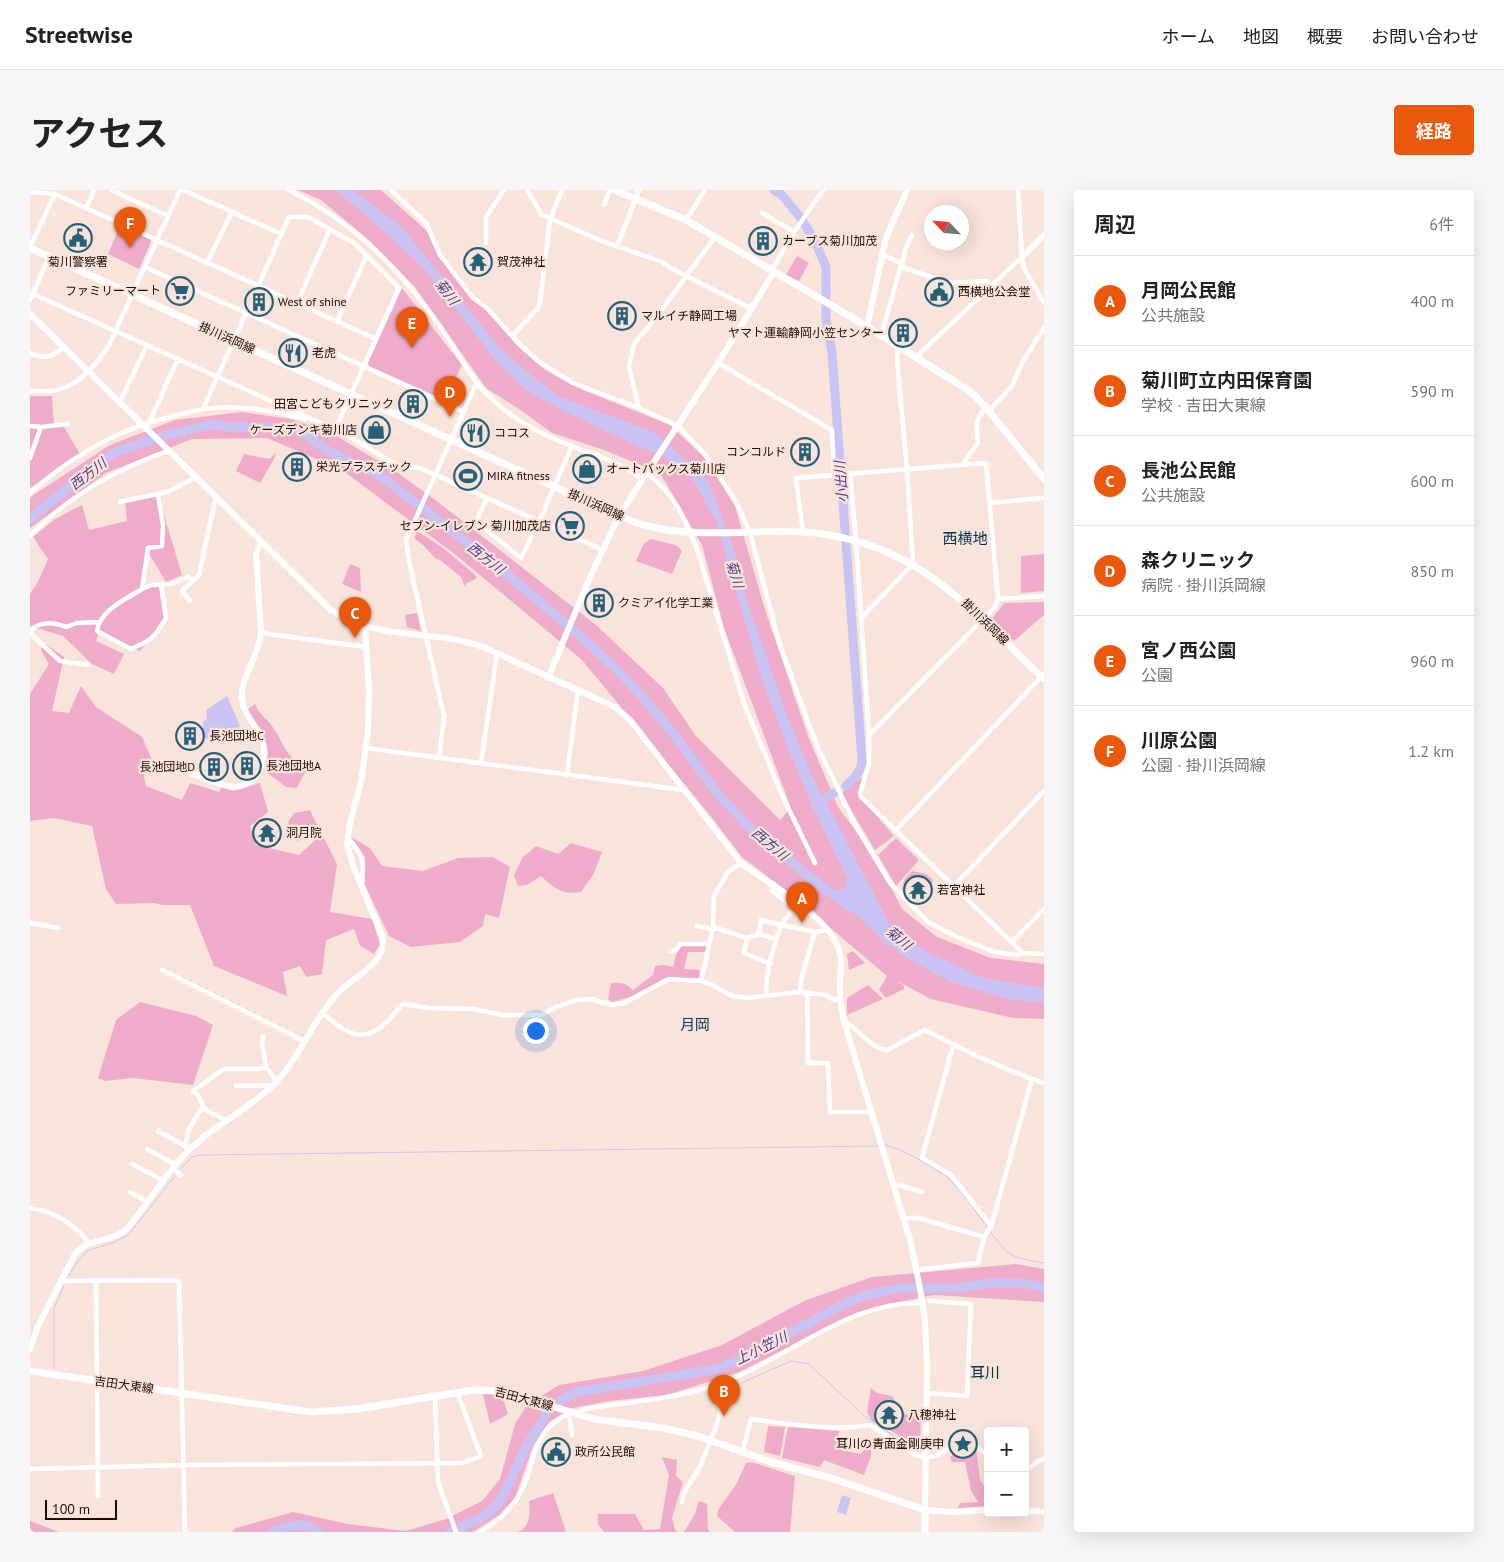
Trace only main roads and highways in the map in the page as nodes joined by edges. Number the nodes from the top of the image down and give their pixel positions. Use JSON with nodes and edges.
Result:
{"nodes":[{"id":1,"x":615,"y":190,"type":"edge"},
{"id":2,"x":30,"y":247,"type":"edge"},
{"id":3,"x":1044,"y":479,"type":"edge"},
{"id":4,"x":1043,"y":677,"type":"edge"},
{"id":5,"x":30,"y":1371,"type":"edge"},
{"id":6,"x":925,"y":1532,"type":"edge"}],
"edges":[{"from":1,"to":3,"type":"main road"},
{"from":2,"to":4,"type":"main road","name":"掛川浜岡線"},
{"from":5,"to":6,"type":"main road","name":"吉田大東線"}]}
